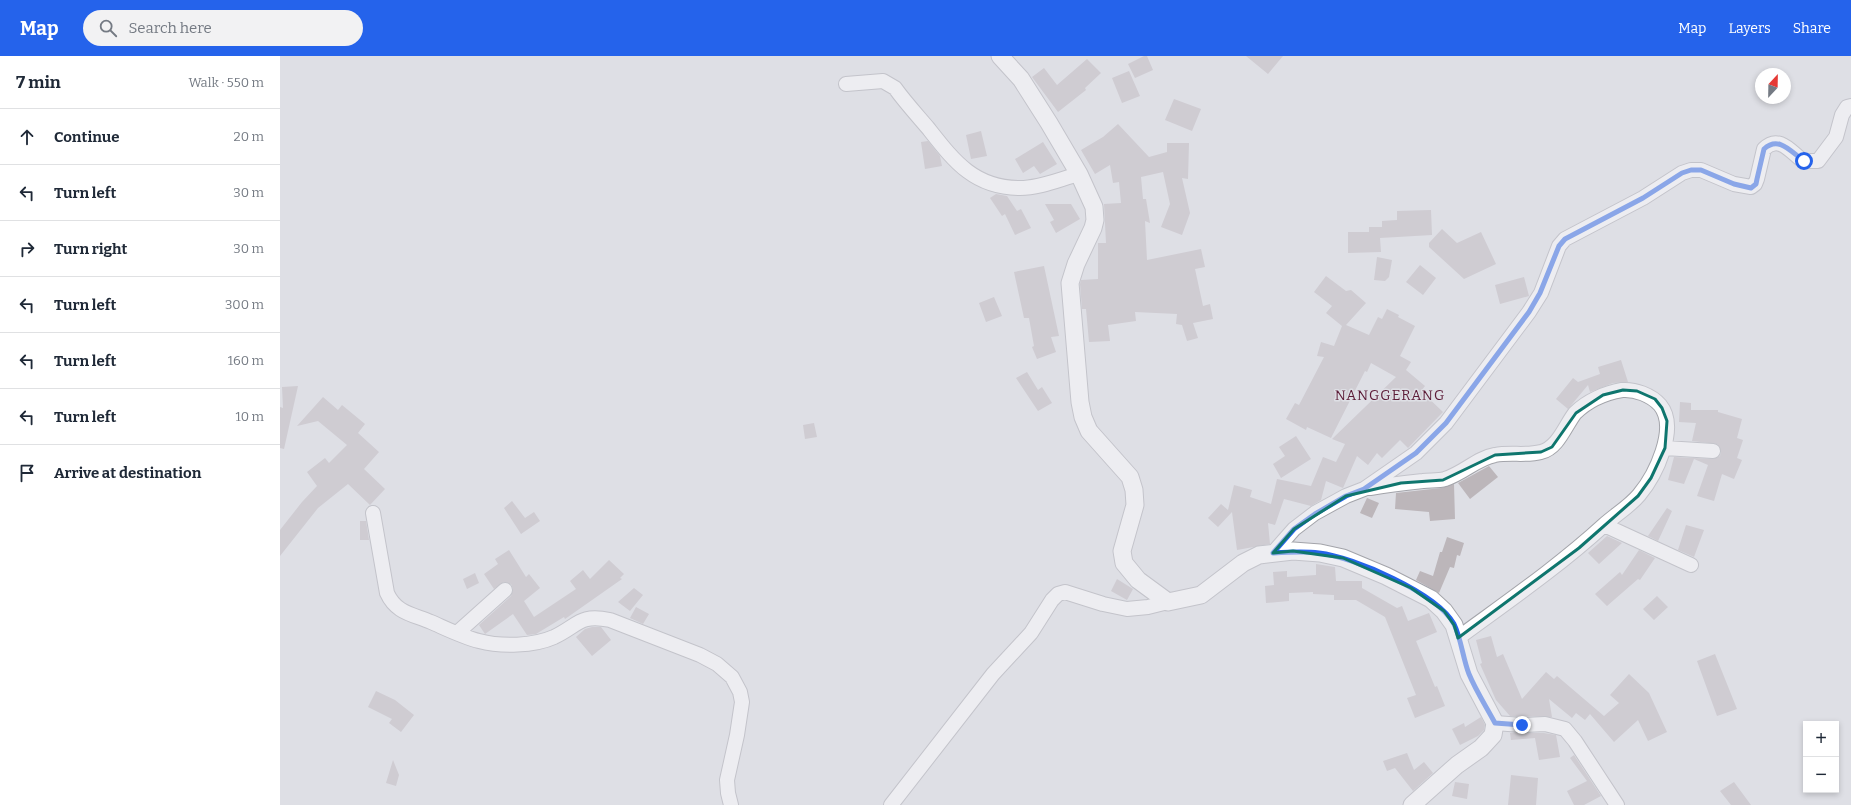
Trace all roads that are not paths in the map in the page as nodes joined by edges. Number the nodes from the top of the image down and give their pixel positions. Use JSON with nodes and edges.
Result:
{"nodes":[{"id":1,"x":1000,"y":56,"type":"edge"},
{"id":2,"x":846,"y":84,"type":"dead end"},
{"id":3,"x":1851,"y":106,"type":"edge"},
{"id":4,"x":1079,"y":174,"type":"junction"},
{"id":5,"x":1665,"y":448,"type":"junction"},
{"id":6,"x":1713,"y":451,"type":"dead end"},
{"id":7,"x":1364,"y":489,"type":"junction"},
{"id":8,"x":373,"y":513,"type":"dead end"},
{"id":9,"x":1604,"y":525,"type":"junction"},
{"id":10,"x":1273,"y":553,"type":"junction"},
{"id":11,"x":1691,"y":565,"type":"dead end"},
{"id":12,"x":505,"y":590,"type":"dead end"},
{"id":13,"x":1168,"y":602,"type":"junction"},
{"id":14,"x":458,"y":633,"type":"junction"},
{"id":15,"x":1458,"y":638,"type":"junction"},
{"id":16,"x":1495,"y":723,"type":"junction"},
{"id":17,"x":731,"y":805,"type":"edge"},
{"id":18,"x":891,"y":805,"type":"edge"},
{"id":19,"x":1412,"y":805,"type":"edge"},
{"id":20,"x":1617,"y":805,"type":"edge"}],
"edges":[{"from":1,"to":4,"type":"street"},
{"from":2,"to":4,"type":"street"},
{"from":3,"to":7,"type":"street"},
{"from":4,"to":13,"type":"street"},
{"from":5,"to":6,"type":"street"},
{"from":5,"to":7,"type":"street"},
{"from":5,"to":9,"type":"street"},
{"from":7,"to":10,"type":"street"},
{"from":8,"to":14,"type":"street"},
{"from":9,"to":11,"type":"street"},
{"from":9,"to":15,"type":"street"},
{"from":10,"to":13,"type":"street"},
{"from":10,"to":15,"type":"street"},
{"from":12,"to":14,"type":"street"},
{"from":13,"to":18,"type":"street"},
{"from":14,"to":17,"type":"street"},
{"from":15,"to":16,"type":"street"},
{"from":16,"to":19,"type":"street"},
{"from":16,"to":20,"type":"street"}]}
